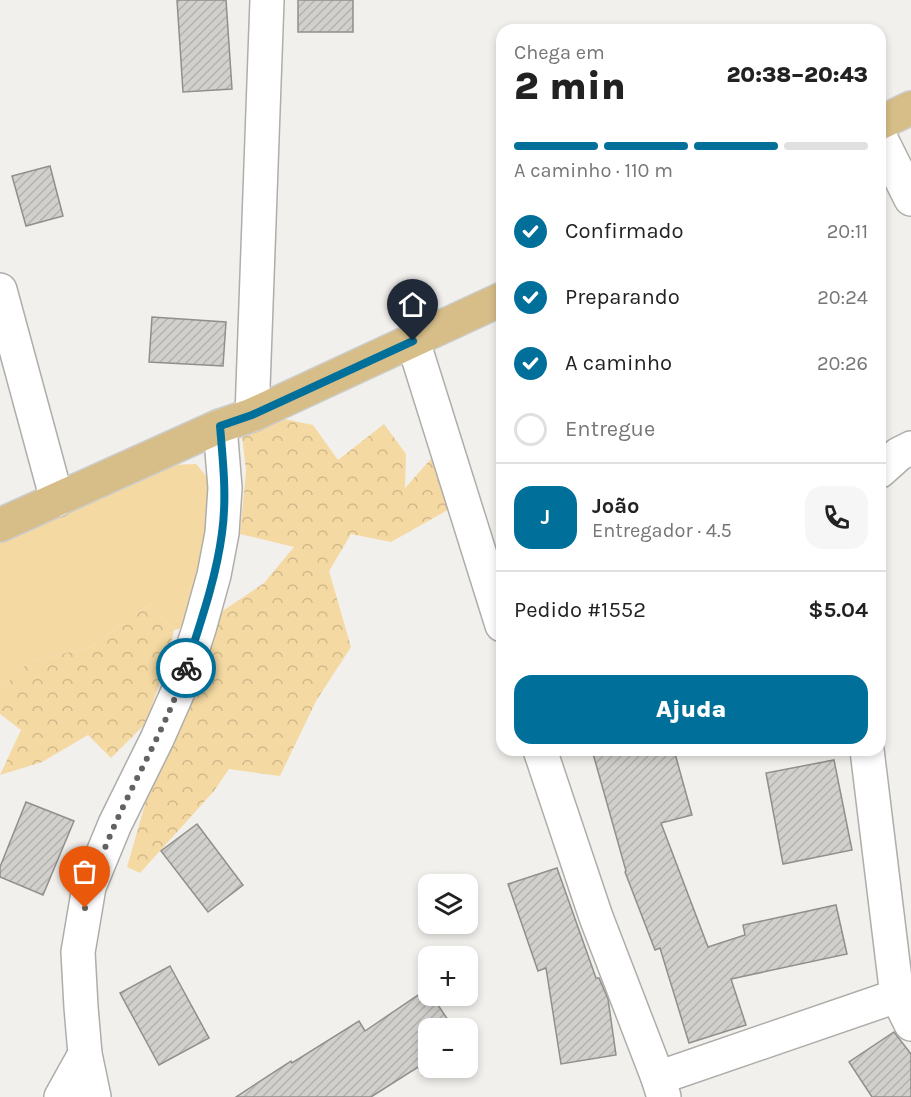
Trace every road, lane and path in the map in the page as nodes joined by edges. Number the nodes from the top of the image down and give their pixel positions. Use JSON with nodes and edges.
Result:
{"nodes":[{"id":1,"x":267,"y":0,"type":"edge"},
{"id":2,"x":911,"y":108,"type":"edge"},
{"id":3,"x":886,"y":120,"type":"edge"},
{"id":4,"x":886,"y":149,"type":"edge"},
{"id":5,"x":911,"y":199,"type":"edge"},
{"id":6,"x":0,"y":290,"type":"edge"},
{"id":7,"x":496,"y":302,"type":"edge"},
{"id":8,"x":413,"y":341,"type":"junction"},
{"id":9,"x":252,"y":415,"type":"junction"},
{"id":10,"x":220,"y":426,"type":"junction"},
{"id":11,"x":911,"y":448,"type":"edge"},
{"id":12,"x":886,"y":466,"type":"edge"},
{"id":13,"x":57,"y":500,"type":"junction"},
{"id":14,"x":0,"y":525,"type":"edge"},
{"id":15,"x":496,"y":606,"type":"edge"},
{"id":16,"x":542,"y":756,"type":"edge"},
{"id":17,"x":868,"y":756,"type":"edge"},
{"id":18,"x":906,"y":1004,"type":"edge"},
{"id":19,"x":85,"y":1054,"type":"junction"},
{"id":20,"x":661,"y":1087,"type":"edge"},
{"id":21,"x":61,"y":1097,"type":"edge"},
{"id":22,"x":94,"y":1097,"type":"edge"}],
"edges":[{"from":1,"to":9,"type":"street"},
{"from":2,"to":3,"type":"main road"},
{"from":4,"to":5,"type":"street"},
{"from":6,"to":13,"type":"street"},
{"from":7,"to":8,"type":"main road"},
{"from":8,"to":9,"type":"main road"},
{"from":8,"to":15,"type":"street"},
{"from":9,"to":10,"type":"main road"},
{"from":10,"to":13,"type":"main road"},
{"from":10,"to":19,"type":"street"},
{"from":11,"to":12,"type":"street"},
{"from":13,"to":14,"type":"main road"},
{"from":16,"to":20,"type":"street"},
{"from":17,"to":18,"type":"street"},
{"from":18,"to":20,"type":"street"},
{"from":19,"to":21,"type":"street"},
{"from":19,"to":22,"type":"street"}]}
